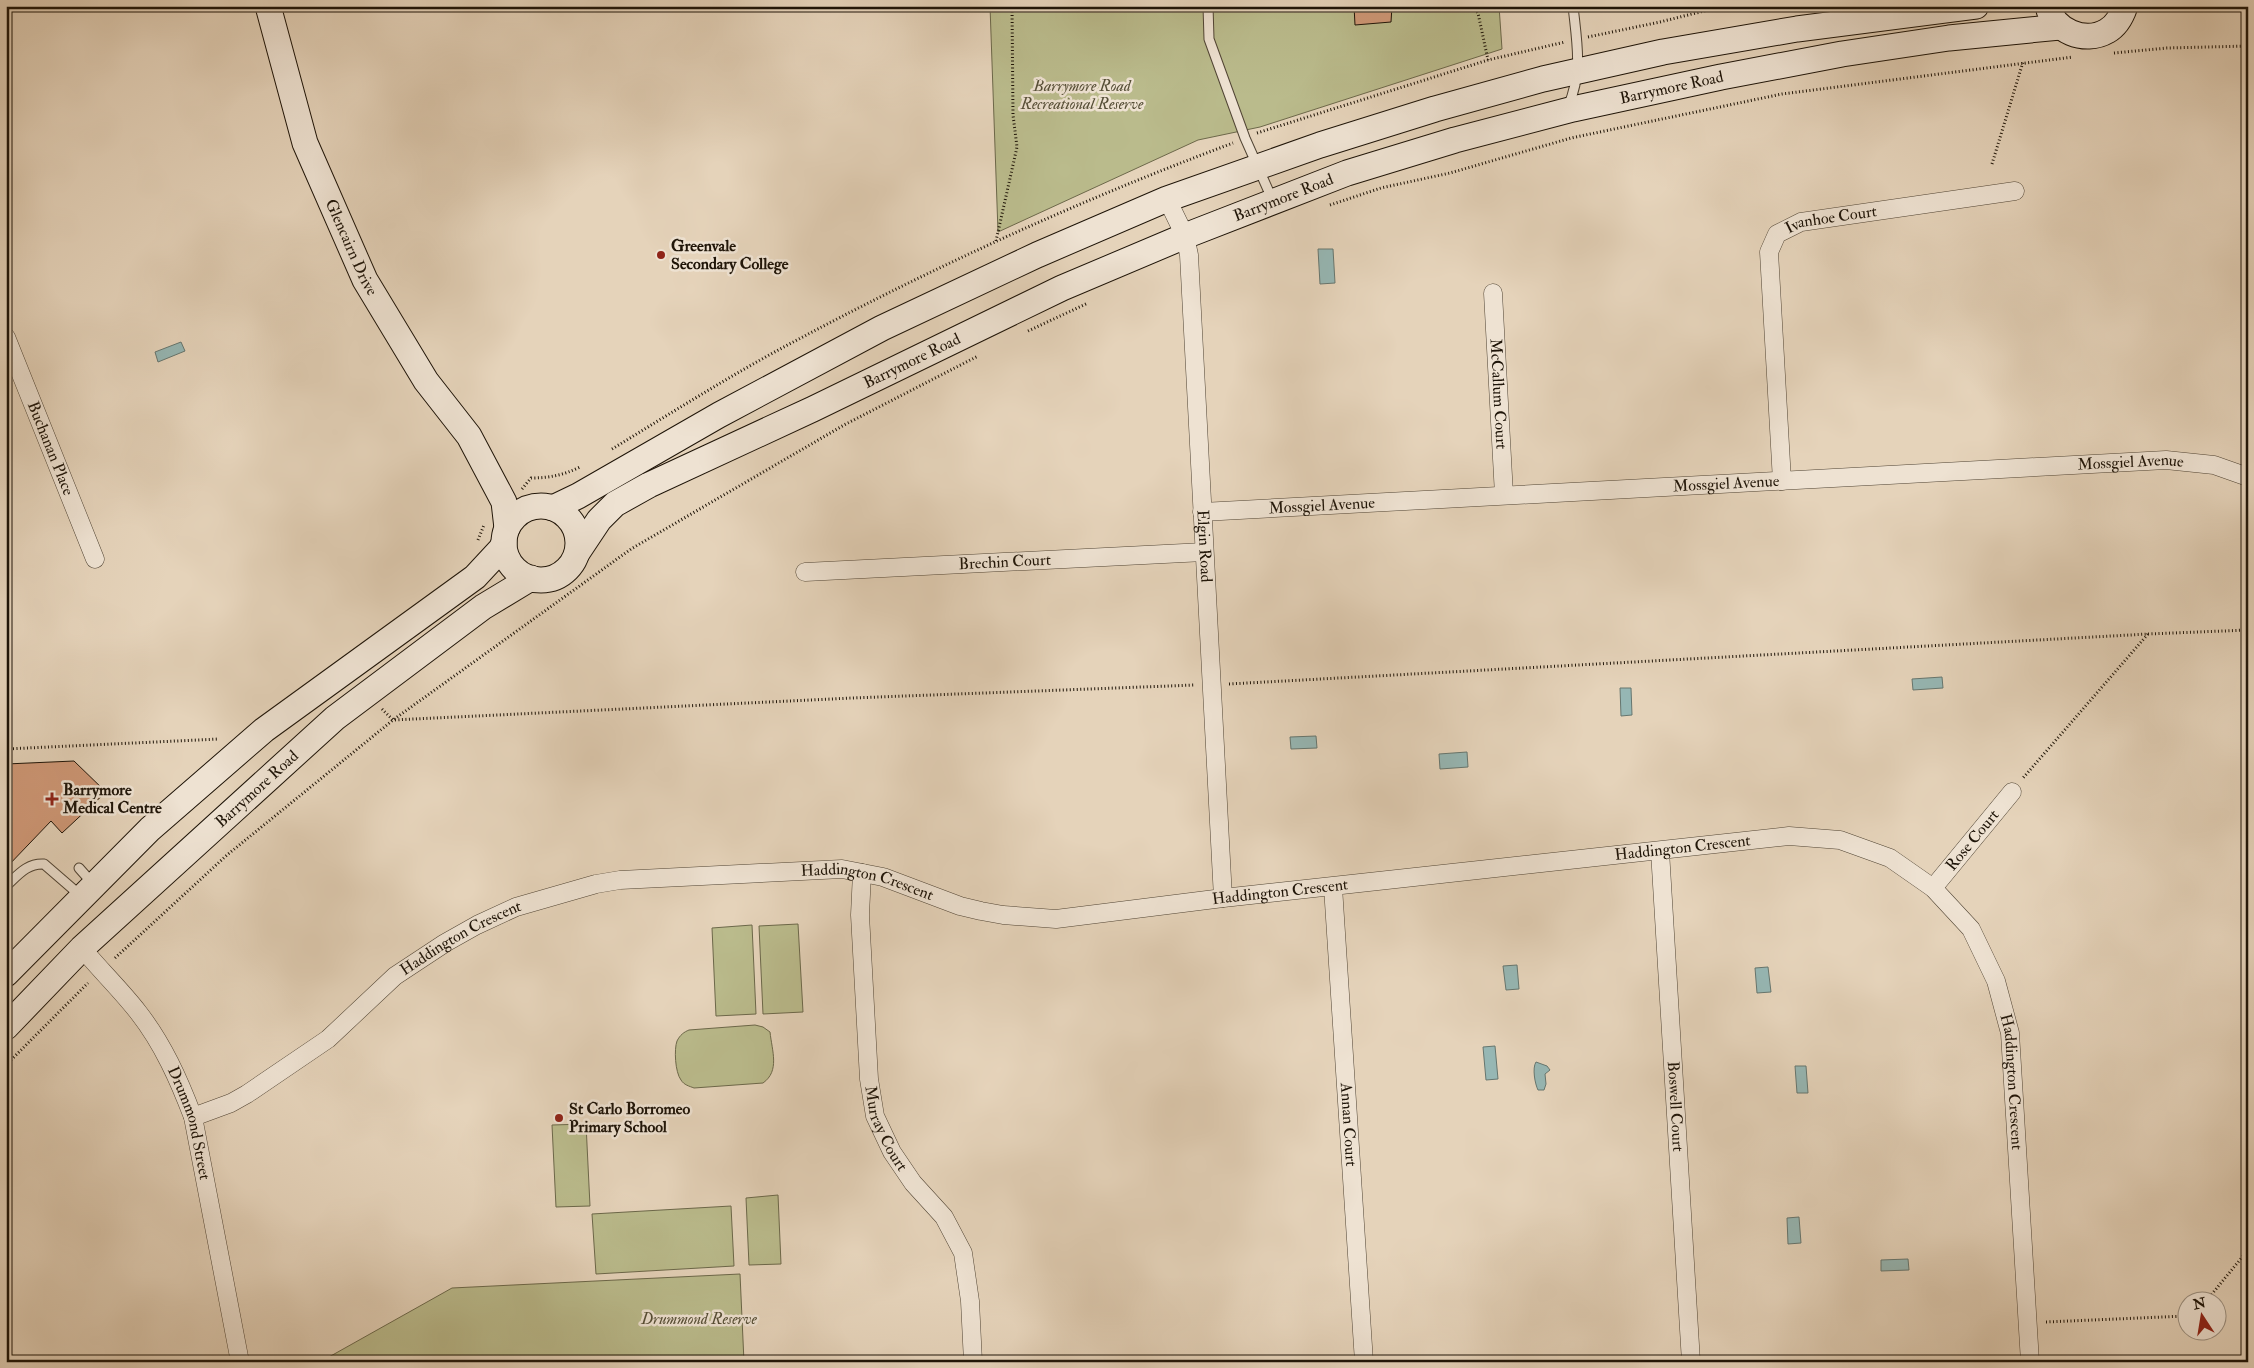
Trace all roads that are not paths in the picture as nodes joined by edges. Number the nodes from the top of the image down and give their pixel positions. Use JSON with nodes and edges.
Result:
{"nodes":[{"id":1,"x":268,"y":6,"type":"edge"},
{"id":2,"x":1208,"y":6,"type":"edge"},
{"id":3,"x":1574,"y":6,"type":"edge"},
{"id":4,"x":1855,"y":6,"type":"edge"},
{"id":5,"x":1976,"y":6,"type":"edge"},
{"id":6,"x":2146,"y":6,"type":"edge"},
{"id":7,"x":2122,"y":13,"type":"edge"},
{"id":8,"x":2054,"y":17,"type":"edge"},
{"id":9,"x":1797,"y":28,"type":"junction"},
{"id":10,"x":1579,"y":71,"type":"junction"},
{"id":11,"x":1567,"y":110,"type":"junction"},
{"id":12,"x":1259,"y":166,"type":"junction"},
{"id":13,"x":2015,"y":191,"type":"dead end"},
{"id":14,"x":1167,"y":199,"type":"junction"},
{"id":15,"x":1273,"y":202,"type":"junction"},
{"id":16,"x":1185,"y":236,"type":"junction"},
{"id":17,"x":1493,"y":293,"type":"dead end"},
{"id":18,"x":6,"y":337,"type":"edge"},
{"id":19,"x":484,"y":465,"type":"junction"},
{"id":20,"x":2248,"y":477,"type":"edge"},
{"id":21,"x":1782,"y":481,"type":"junction"},
{"id":22,"x":1504,"y":495,"type":"junction"},
{"id":23,"x":545,"y":507,"type":"junction"},
{"id":24,"x":1202,"y":512,"type":"junction"},
{"id":25,"x":505,"y":536,"type":"junction"},
{"id":26,"x":1204,"y":552,"type":"junction"},
{"id":27,"x":577,"y":553,"type":"junction"},
{"id":28,"x":95,"y":559,"type":"dead end"},
{"id":29,"x":805,"y":572,"type":"dead end"},
{"id":30,"x":530,"y":578,"type":"junction"},
{"id":31,"x":2012,"y":792,"type":"road end"},
{"id":32,"x":1660,"y":851,"type":"junction"},
{"id":33,"x":862,"y":873,"type":"junction"},
{"id":34,"x":85,"y":883,"type":"junction"},
{"id":35,"x":6,"y":886,"type":"edge"},
{"id":36,"x":1333,"y":886,"type":"junction"},
{"id":37,"x":1933,"y":888,"type":"junction"},
{"id":38,"x":1222,"y":898,"type":"junction"},
{"id":39,"x":57,"y":922,"type":"junction"},
{"id":40,"x":82,"y":948,"type":"junction"},
{"id":41,"x":11,"y":965,"type":"edge"},
{"id":42,"x":6,"y":1026,"type":"edge"},
{"id":43,"x":193,"y":1117,"type":"junction"},
{"id":44,"x":240,"y":1362,"type":"edge"},
{"id":45,"x":973,"y":1362,"type":"edge"},
{"id":46,"x":1364,"y":1362,"type":"edge"},
{"id":47,"x":1691,"y":1362,"type":"edge"},
{"id":48,"x":2030,"y":1362,"type":"edge"}],
"edges":[{"from":1,"to":19,"type":"street","name":"Glencairn Drive"},
{"from":2,"to":12,"type":"lane"},
{"from":3,"to":10,"type":"lane"},
{"from":4,"to":9,"type":"lane"},
{"from":5,"to":9,"type":"street"},
{"from":6,"to":7,"type":"street"},
{"from":7,"to":8,"type":"street"},
{"from":8,"to":11,"type":"street","name":"Barrymore Road"},
{"from":9,"to":10,"type":"street"},
{"from":10,"to":11,"type":"lane"},
{"from":10,"to":12,"type":"street"},
{"from":11,"to":15,"type":"street","name":"Barrymore Road"},
{"from":12,"to":14,"type":"street"},
{"from":12,"to":15,"type":"lane"},
{"from":13,"to":21,"type":"street","name":"Ivanhoe Court"},
{"from":14,"to":16,"type":"street","name":"Elgin Road"},
{"from":14,"to":23,"type":"street"},
{"from":15,"to":16,"type":"street","name":"Barrymore Road"},
{"from":16,"to":24,"type":"street","name":"Elgin Road"},
{"from":16,"to":27,"type":"street","name":"Barrymore Road"},
{"from":17,"to":22,"type":"street","name":"McCallum Court"},
{"from":18,"to":28,"type":"street","name":"Buchanan Place"},
{"from":19,"to":23,"type":"street","name":"Glencairn Drive"},
{"from":19,"to":25,"type":"street","name":"Glencairn Drive"},
{"from":20,"to":21,"type":"street","name":"Mossgiel Avenue"},
{"from":21,"to":22,"type":"street","name":"Mossgiel Avenue"},
{"from":22,"to":24,"type":"street","name":"Mossgiel Avenue"},
{"from":23,"to":25,"type":"street"},
{"from":23,"to":27,"type":"street"},
{"from":24,"to":26,"type":"street","name":"Elgin Road"},
{"from":25,"to":30,"type":"street"},
{"from":25,"to":34,"type":"street"},
{"from":26,"to":29,"type":"street","name":"Brechin Court"},
{"from":26,"to":38,"type":"street","name":"Elgin Road"},
{"from":27,"to":30,"type":"street"},
{"from":30,"to":40,"type":"street","name":"Barrymore Road"},
{"from":31,"to":37,"type":"street","name":"Rose Court"},
{"from":32,"to":36,"type":"street","name":"Haddington Crescent"},
{"from":32,"to":37,"type":"street","name":"Haddington Crescent"},
{"from":32,"to":47,"type":"street","name":"Boswell Court"},
{"from":33,"to":38,"type":"street","name":"Haddington Crescent"},
{"from":33,"to":43,"type":"street","name":"Haddington Crescent"},
{"from":33,"to":45,"type":"street","name":"Murray Court"},
{"from":34,"to":35,"type":"lane"},
{"from":34,"to":39,"type":"street"},
{"from":36,"to":38,"type":"street","name":"Haddington Crescent"},
{"from":36,"to":46,"type":"street","name":"Annan Court"},
{"from":37,"to":48,"type":"street","name":"Haddington Crescent"},
{"from":39,"to":40,"type":"street","name":"Drummond Street"},
{"from":39,"to":41,"type":"street"},
{"from":40,"to":42,"type":"street","name":"Barrymore Road"},
{"from":40,"to":43,"type":"street","name":"Drummond Street"},
{"from":43,"to":44,"type":"street","name":"Drummond Street"}]}
